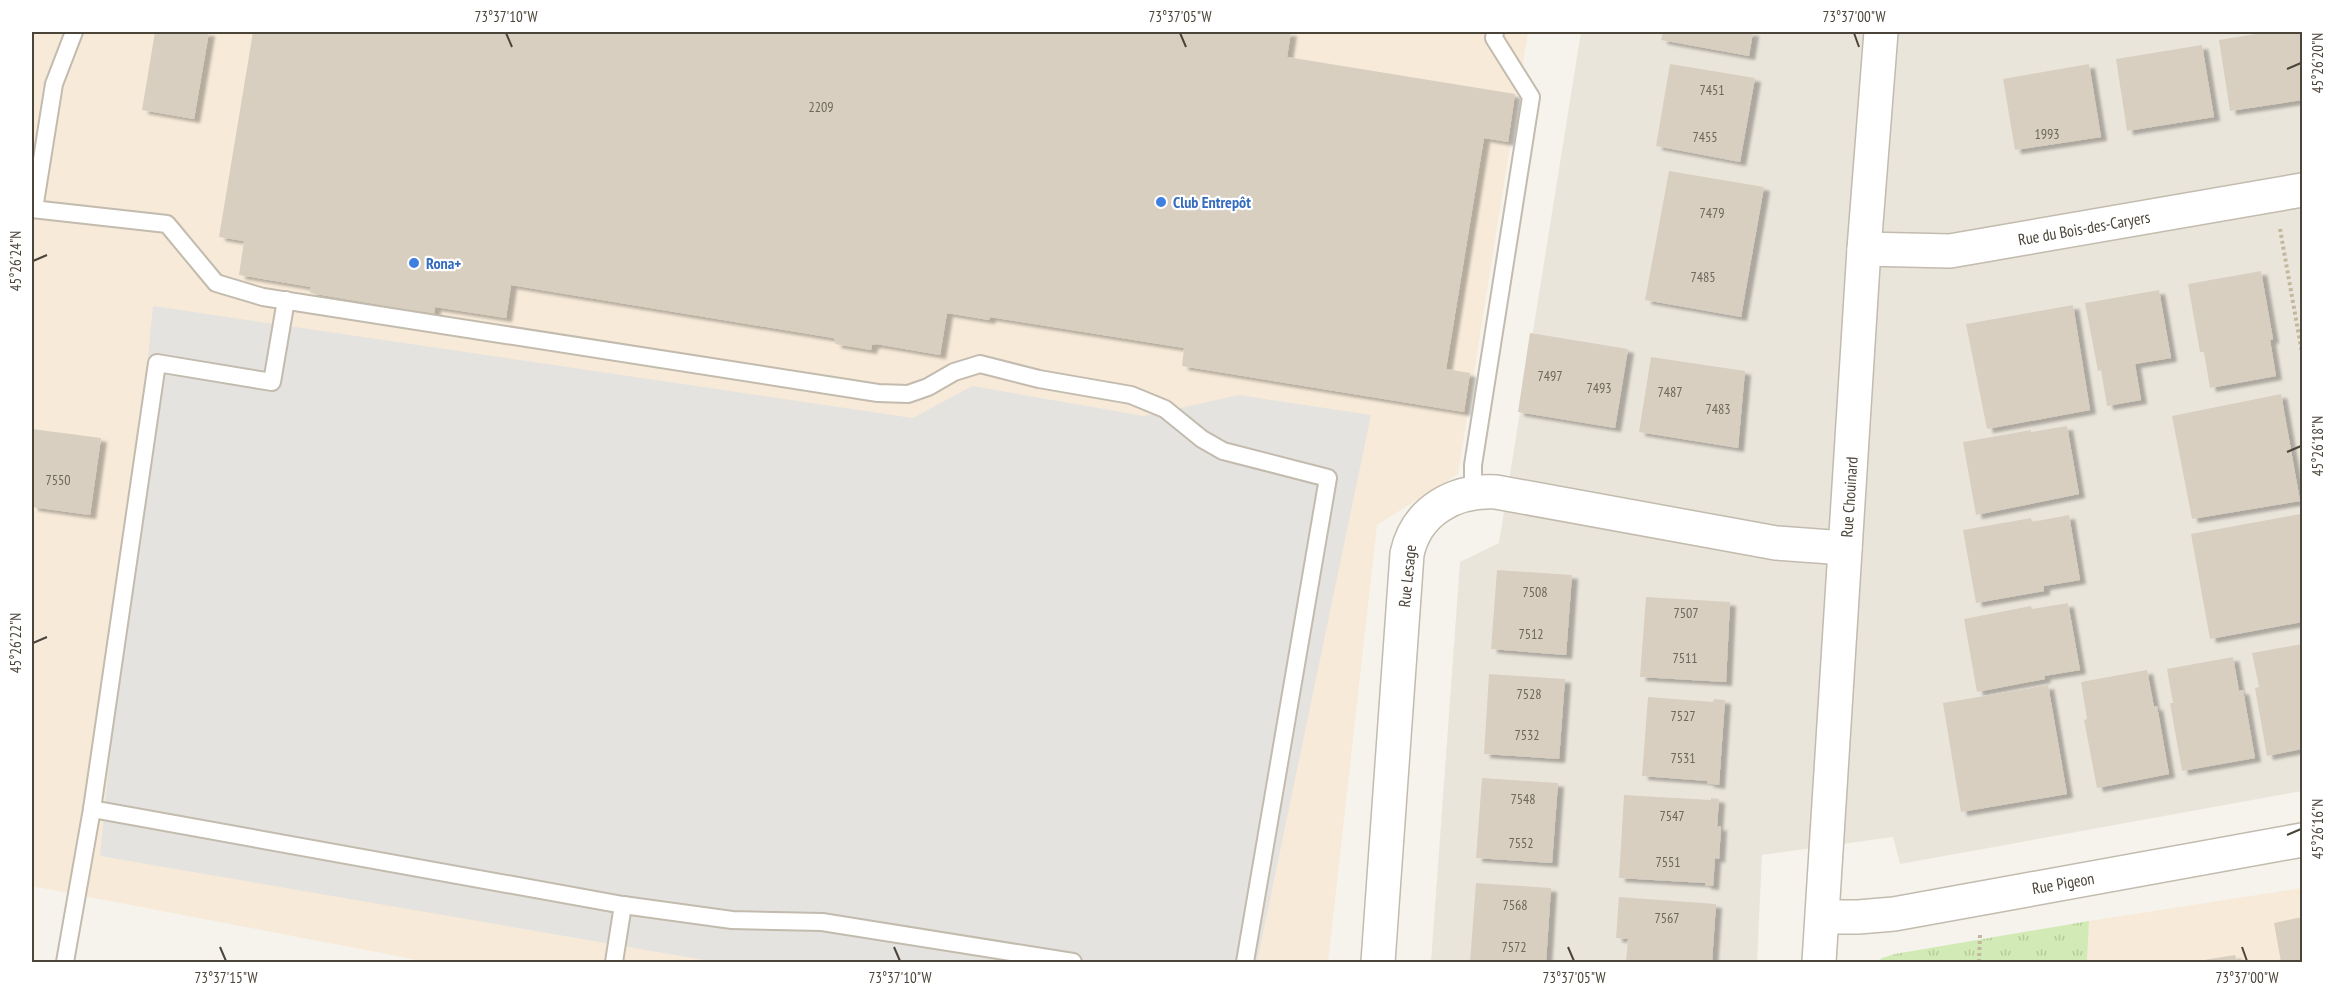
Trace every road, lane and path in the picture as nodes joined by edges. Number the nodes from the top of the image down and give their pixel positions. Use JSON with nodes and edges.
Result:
{"nodes":[{"id":1,"x":74,"y":32,"type":"edge"},
{"id":2,"x":1495,"y":32,"type":"edge"},
{"id":3,"x":1881,"y":32,"type":"edge"},
{"id":4,"x":2302,"y":190,"type":"edge"},
{"id":5,"x":33,"y":209,"type":"edge"},
{"id":6,"x":2280,"y":228,"type":"dead end"},
{"id":7,"x":1864,"y":249,"type":"junction"},
{"id":8,"x":286,"y":300,"type":"junction"},
{"id":9,"x":2302,"y":353,"type":"edge"},
{"id":10,"x":1473,"y":493,"type":"junction"},
{"id":11,"x":1845,"y":548,"type":"junction"},
{"id":12,"x":92,"y":809,"type":"junction"},
{"id":13,"x":2302,"y":840,"type":"edge"},
{"id":14,"x":622,"y":905,"type":"junction"},
{"id":15,"x":1823,"y":917,"type":"junction"},
{"id":16,"x":1980,"y":935,"type":"dead end"},
{"id":17,"x":65,"y":963,"type":"edge"},
{"id":18,"x":614,"y":963,"type":"edge"},
{"id":19,"x":1073,"y":963,"type":"edge"},
{"id":20,"x":1245,"y":963,"type":"edge"},
{"id":21,"x":1378,"y":963,"type":"edge"},
{"id":22,"x":1820,"y":963,"type":"edge"},
{"id":23,"x":1978,"y":963,"type":"edge"}],
"edges":[{"from":1,"to":5,"type":"lane"},
{"from":2,"to":10,"type":"lane"},
{"from":3,"to":7,"type":"street","name":"Rue Chouinard"},
{"from":4,"to":7,"type":"street","name":"Rue du Bois-des-Caryers"},
{"from":5,"to":8,"type":"lane"},
{"from":6,"to":9,"type":"path"},
{"from":7,"to":11,"type":"street","name":"Rue Chouinard"},
{"from":8,"to":12,"type":"lane"},
{"from":8,"to":20,"type":"lane"},
{"from":10,"to":11,"type":"street","name":"Rue Lesage"},
{"from":10,"to":21,"type":"street","name":"Rue Lesage"},
{"from":11,"to":15,"type":"street","name":"Rue Chouinard"},
{"from":12,"to":14,"type":"lane"},
{"from":12,"to":17,"type":"lane"},
{"from":13,"to":15,"type":"street","name":"Rue Pigeon"},
{"from":14,"to":18,"type":"lane"},
{"from":14,"to":19,"type":"lane"},
{"from":15,"to":22,"type":"street","name":"Rue Chouinard"},
{"from":16,"to":23,"type":"path"}]}
